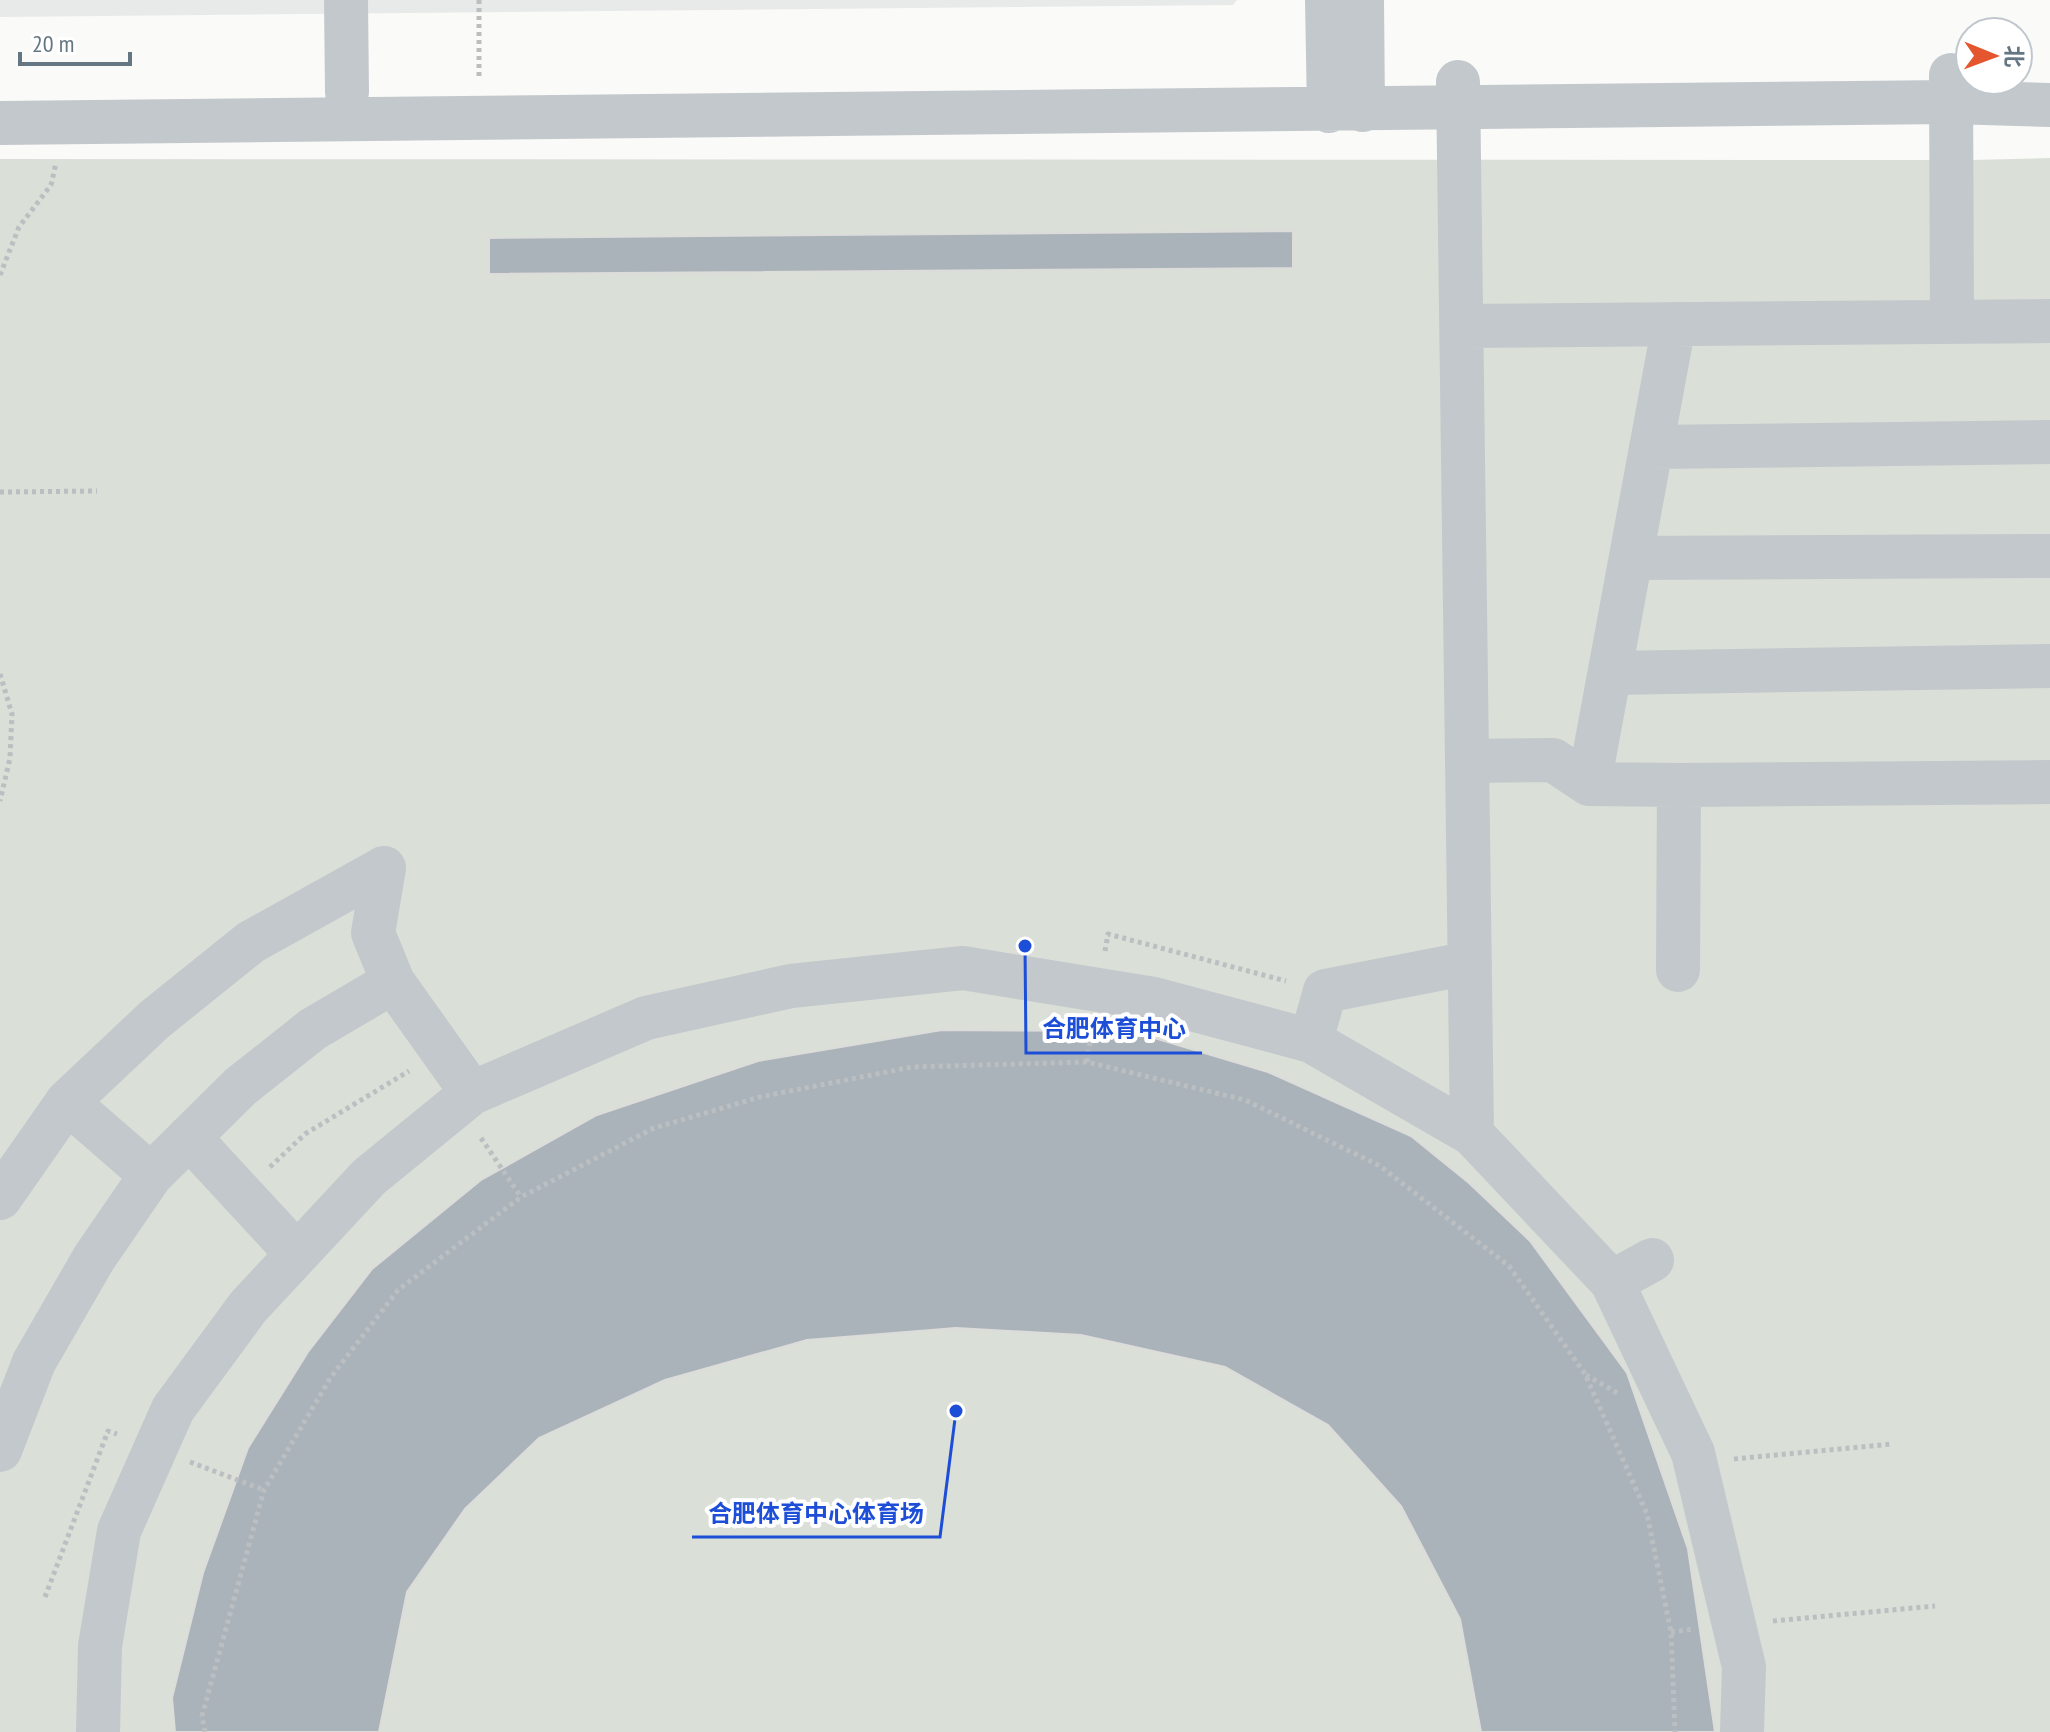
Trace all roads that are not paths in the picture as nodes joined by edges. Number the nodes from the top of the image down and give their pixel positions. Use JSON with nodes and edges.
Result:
{"nodes":[{"id":1,"x":346,"y":0,"type":"edge"},
{"id":2,"x":1327,"y":0,"type":"edge"},
{"id":3,"x":1362,"y":0,"type":"edge"},
{"id":4,"x":1954,"y":84,"type":"edge"},
{"id":5,"x":347,"y":92,"type":"junction"},
{"id":6,"x":1458,"y":94,"type":"junction"},
{"id":7,"x":0,"y":96,"type":"edge"},
{"id":8,"x":1345,"y":96,"type":"junction"},
{"id":9,"x":1958,"y":96,"type":"edge"},
{"id":10,"x":2011,"y":96,"type":"edge"},
{"id":11,"x":2050,"y":105,"type":"edge"},
{"id":12,"x":0,"y":123,"type":"edge"},
{"id":13,"x":1952,"y":321,"type":"junction"},
{"id":14,"x":2050,"y":321,"type":"edge"},
{"id":15,"x":1674,"y":324,"type":"junction"},
{"id":16,"x":1462,"y":326,"type":"junction"},
{"id":17,"x":2050,"y":442,"type":"edge"},
{"id":18,"x":1651,"y":447,"type":"junction"},
{"id":19,"x":2050,"y":556,"type":"edge"},
{"id":20,"x":1631,"y":558,"type":"junction"},
{"id":21,"x":2050,"y":666,"type":"edge"},
{"id":22,"x":1610,"y":673,"type":"junction"},
{"id":23,"x":1467,"y":761,"type":"junction"},
{"id":24,"x":2050,"y":782,"type":"edge"},
{"id":25,"x":1589,"y":784,"type":"junction"},
{"id":26,"x":1679,"y":785,"type":"junction"},
{"id":27,"x":1470,"y":963,"type":"junction"},
{"id":28,"x":1678,"y":970,"type":"dead end"},
{"id":29,"x":393,"y":982,"type":"junction"},
{"id":30,"x":1311,"y":1041,"type":"junction"},
{"id":31,"x":472,"y":1093,"type":"junction"},
{"id":32,"x":67,"y":1102,"type":"junction"},
{"id":33,"x":1472,"y":1134,"type":"junction"},
{"id":34,"x":189,"y":1137,"type":"junction"},
{"id":35,"x":151,"y":1175,"type":"junction"},
{"id":36,"x":0,"y":1198,"type":"edge"},
{"id":37,"x":297,"y":1254,"type":"junction"},
{"id":38,"x":1652,"y":1260,"type":"dead end"},
{"id":39,"x":1612,"y":1282,"type":"junction"},
{"id":40,"x":0,"y":1450,"type":"edge"},
{"id":41,"x":98,"y":1732,"type":"edge"},
{"id":42,"x":1742,"y":1732,"type":"edge"}],
"edges":[{"from":1,"to":5,"type":"street"},
{"from":2,"to":8,"type":"street"},
{"from":3,"to":8,"type":"street"},
{"from":4,"to":6,"type":"street"},
{"from":5,"to":7,"type":"street"},
{"from":5,"to":8,"type":"street"},
{"from":6,"to":8,"type":"street"},
{"from":6,"to":16,"type":"street"},
{"from":8,"to":12,"type":"street"},
{"from":9,"to":13,"type":"street"},
{"from":10,"to":11,"type":"street"},
{"from":13,"to":14,"type":"street"},
{"from":13,"to":15,"type":"street"},
{"from":15,"to":16,"type":"street"},
{"from":15,"to":18,"type":"street"},
{"from":16,"to":23,"type":"street"},
{"from":17,"to":18,"type":"street"},
{"from":18,"to":20,"type":"street"},
{"from":19,"to":20,"type":"street"},
{"from":20,"to":22,"type":"street"},
{"from":21,"to":22,"type":"street"},
{"from":22,"to":25,"type":"street"},
{"from":23,"to":25,"type":"street"},
{"from":23,"to":27,"type":"street"},
{"from":24,"to":26,"type":"street"},
{"from":25,"to":26,"type":"street"},
{"from":26,"to":28,"type":"street"},
{"from":27,"to":30,"type":"street"},
{"from":27,"to":33,"type":"street"},
{"from":29,"to":31,"type":"street"},
{"from":29,"to":32,"type":"street"},
{"from":29,"to":34,"type":"street"},
{"from":30,"to":31,"type":"street"},
{"from":30,"to":33,"type":"street"},
{"from":31,"to":37,"type":"street"},
{"from":32,"to":35,"type":"street"},
{"from":32,"to":36,"type":"street"},
{"from":33,"to":39,"type":"street"},
{"from":34,"to":35,"type":"street"},
{"from":34,"to":37,"type":"street"},
{"from":35,"to":40,"type":"street"},
{"from":37,"to":41,"type":"street"},
{"from":38,"to":39,"type":"street"},
{"from":39,"to":42,"type":"street"}]}
